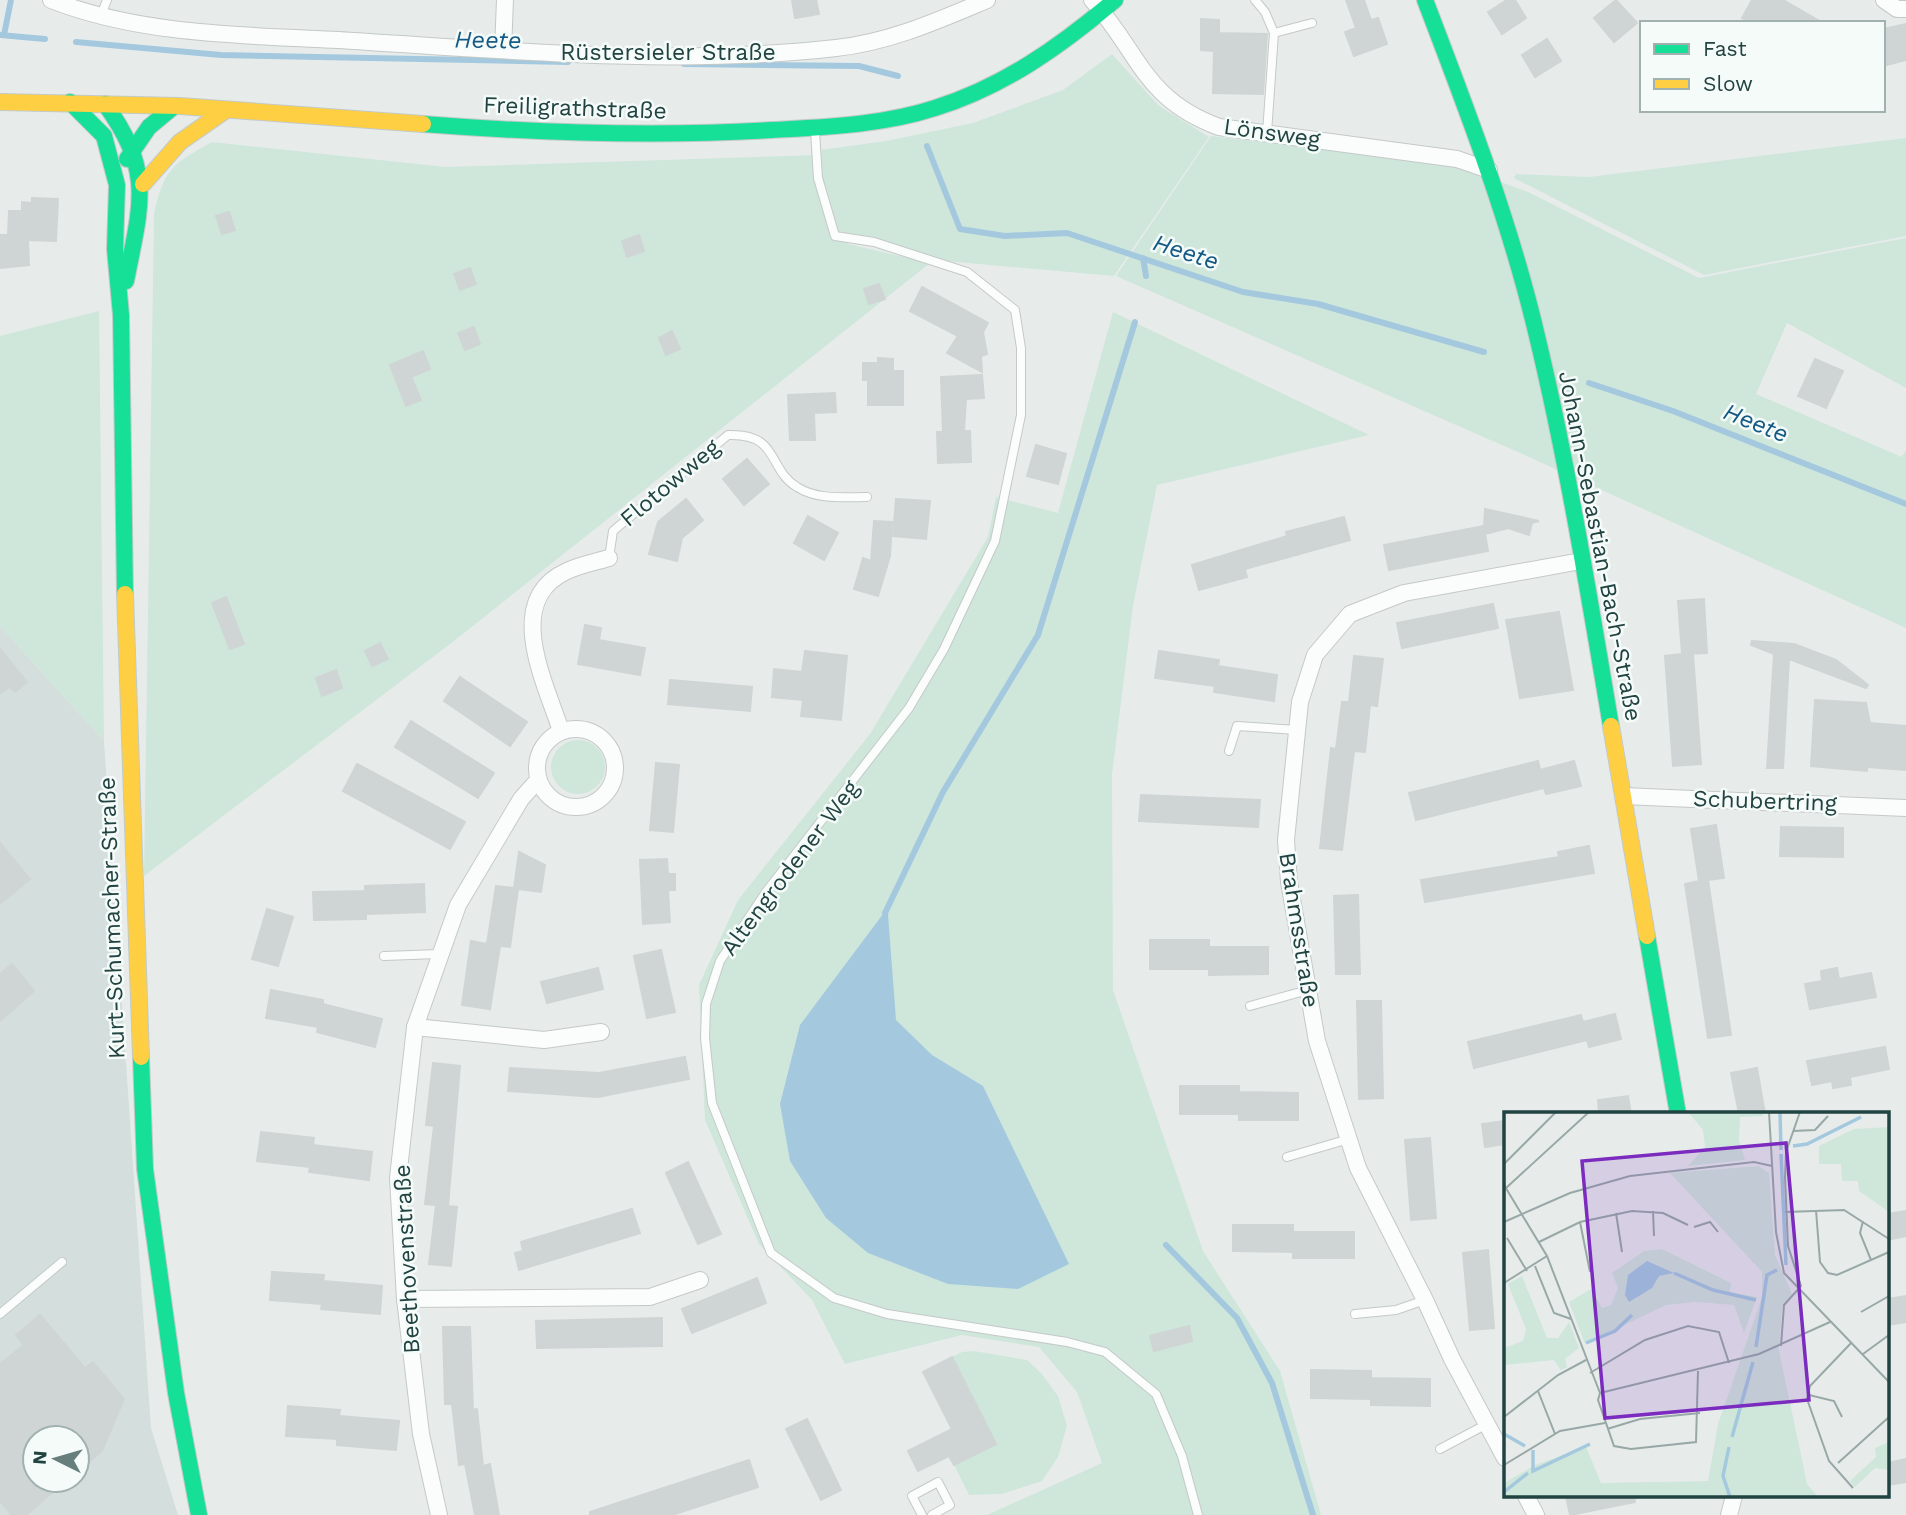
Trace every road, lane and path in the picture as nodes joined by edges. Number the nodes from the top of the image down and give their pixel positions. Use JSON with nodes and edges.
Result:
{"nodes":[{"id":1,"x":505,"y":0,"type":"edge"},
{"id":2,"x":986,"y":0,"type":"edge"},
{"id":3,"x":1115,"y":0,"type":"edge"},
{"id":4,"x":1255,"y":0,"type":"edge"},
{"id":5,"x":1425,"y":0,"type":"edge"},
{"id":6,"x":1884,"y":0,"type":"edge"},
{"id":7,"x":62,"y":2,"type":"edge"},
{"id":8,"x":1097,"y":6,"type":"edge"},
{"id":9,"x":104,"y":8,"type":"edge"},
{"id":10,"x":1906,"y":9,"type":"edge"},
{"id":11,"x":1312,"y":23,"type":"dead end"},
{"id":12,"x":1274,"y":33,"type":"junction"},
{"id":13,"x":503,"y":50,"type":"junction"},
{"id":14,"x":0,"y":102,"type":"edge"},
{"id":15,"x":70,"y":102,"type":"junction"},
{"id":16,"x":105,"y":104,"type":"junction"},
{"id":17,"x":173,"y":107,"type":"junction"},
{"id":18,"x":226,"y":110,"type":"junction"},
{"id":19,"x":815,"y":129,"type":"junction"},
{"id":20,"x":1267,"y":133,"type":"junction"},
{"id":21,"x":133,"y":146,"type":"junction"},
{"id":22,"x":1489,"y":170,"type":"junction"},
{"id":23,"x":143,"y":184,"type":"junction"},
{"id":24,"x":117,"y":185,"type":"junction"},
{"id":25,"x":121,"y":315,"type":"junction"},
{"id":26,"x":867,"y":497,"type":"dead end"},
{"id":27,"x":609,"y":558,"type":"joint"},
{"id":28,"x":1581,"y":561,"type":"junction"},
{"id":29,"x":1297,"y":730,"type":"junction"},
{"id":30,"x":561,"y":731,"type":"junction"},
{"id":31,"x":1229,"y":751,"type":"dead end"},
{"id":32,"x":538,"y":780,"type":"junction"},
{"id":33,"x":1623,"y":796,"type":"junction"},
{"id":34,"x":1906,"y":808,"type":"edge"},
{"id":35,"x":438,"y":954,"type":"junction"},
{"id":36,"x":384,"y":956,"type":"dead end"},
{"id":37,"x":1308,"y":990,"type":"junction"},
{"id":38,"x":1250,"y":1006,"type":"dead end"},
{"id":39,"x":415,"y":1027,"type":"junction"},
{"id":40,"x":601,"y":1032,"type":"dead end"},
{"id":41,"x":1678,"y":1112,"type":"edge"},
{"id":42,"x":1349,"y":1139,"type":"junction"},
{"id":43,"x":1287,"y":1157,"type":"dead end"},
{"id":44,"x":62,"y":1262,"type":"dead end"},
{"id":45,"x":700,"y":1280,"type":"dead end"},
{"id":46,"x":405,"y":1299,"type":"junction"},
{"id":47,"x":1426,"y":1300,"type":"junction"},
{"id":48,"x":0,"y":1314,"type":"edge"},
{"id":49,"x":1355,"y":1314,"type":"dead end"},
{"id":50,"x":1487,"y":1424,"type":"junction"},
{"id":51,"x":1440,"y":1449,"type":"dead end"},
{"id":52,"x":1504,"y":1456,"type":"edge"},
{"id":53,"x":1527,"y":1498,"type":"edge"},
{"id":54,"x":1733,"y":1498,"type":"edge"},
{"id":55,"x":199,"y":1515,"type":"edge"},
{"id":56,"x":439,"y":1515,"type":"edge"},
{"id":57,"x":922,"y":1515,"type":"edge"},
{"id":58,"x":932,"y":1515,"type":"edge"},
{"id":59,"x":1198,"y":1515,"type":"edge"},
{"id":60,"x":1536,"y":1515,"type":"edge"},
{"id":61,"x":1729,"y":1515,"type":"edge"}],
"edges":[{"from":1,"to":13,"type":"street"},
{"from":2,"to":13,"type":"street","name":"Rüstersieler Straße"},
{"from":3,"to":8,"type":"street","name":"Freiligrathstraße"},
{"from":4,"to":12,"type":"lane"},
{"from":5,"to":22,"type":"street","name":"Johann-Sebastian-Bach-Straße"},
{"from":6,"to":10,"type":"street"},
{"from":7,"to":9,"type":"street","name":"Rüstersieler Straße"},
{"from":8,"to":19,"type":"street","name":"Freiligrathstraße"},
{"from":8,"to":20,"type":"street","name":"Lönsweg"},
{"from":9,"to":13,"type":"street","name":"Rüstersieler Straße"},
{"from":11,"to":12,"type":"lane"},
{"from":12,"to":20,"type":"lane"},
{"from":14,"to":15,"type":"street","name":"Freiligrathstraße"},
{"from":15,"to":16,"type":"street","name":"Freiligrathstraße"},
{"from":15,"to":24,"type":"street","name":"Kurt-Schumacher-Straße"},
{"from":16,"to":17,"type":"street","name":"Freiligrathstraße"},
{"from":16,"to":21,"type":"street","name":"Kurt-Schumacher-Straße"},
{"from":17,"to":18,"type":"street","name":"Freiligrathstraße"},
{"from":17,"to":21,"type":"street","name":"Kurt-Schumacher-Straße"},
{"from":18,"to":19,"type":"street","name":"Freiligrathstraße"},
{"from":18,"to":23,"type":"street","name":"Kurt-Schumacher-Straße"},
{"from":19,"to":59,"type":"lane","name":"Altengrodener Weg"},
{"from":20,"to":22,"type":"street","name":"Lönsweg"},
{"from":21,"to":23,"type":"street","name":"Kurt-Schumacher-Straße"},
{"from":21,"to":24,"type":"street","name":"Kurt-Schumacher-Straße"},
{"from":22,"to":28,"type":"street","name":"Johann-Sebastian-Bach-Straße"},
{"from":23,"to":25,"type":"street","name":"Kurt-Schumacher-Straße"},
{"from":24,"to":25,"type":"street","name":"Kurt-Schumacher-Straße"},
{"from":25,"to":55,"type":"street","name":"Kurt-Schumacher-Straße"},
{"from":26,"to":27,"type":"lane","name":"Flotowweg"},
{"from":27,"to":30,"type":"street","name":"Flotowweg"},
{"from":28,"to":29,"type":"street","name":"Brahmsstraße"},
{"from":28,"to":33,"type":"street","name":"Johann-Sebastian-Bach-Straße"},
{"from":29,"to":31,"type":"lane"},
{"from":29,"to":37,"type":"street","name":"Brahmsstraße"},
{"from":30,"to":32,"type":"street"},
{"from":30,"to":32,"type":"street"},
{"from":32,"to":35,"type":"street","name":"Beethovenstraße"},
{"from":33,"to":34,"type":"street","name":"Schubertring"},
{"from":33,"to":41,"type":"street","name":"Johann-Sebastian-Bach-Straße"},
{"from":35,"to":36,"type":"lane"},
{"from":35,"to":39,"type":"street","name":"Beethovenstraße"},
{"from":37,"to":38,"type":"lane"},
{"from":37,"to":42,"type":"street","name":"Brahmsstraße"},
{"from":39,"to":40,"type":"street"},
{"from":39,"to":46,"type":"street","name":"Beethovenstraße"},
{"from":42,"to":43,"type":"lane"},
{"from":42,"to":47,"type":"street","name":"Brahmsstraße"},
{"from":44,"to":48,"type":"lane"},
{"from":45,"to":46,"type":"street"},
{"from":46,"to":56,"type":"street","name":"Beethovenstraße"},
{"from":47,"to":49,"type":"lane"},
{"from":47,"to":50,"type":"street","name":"Brahmsstraße"},
{"from":50,"to":51,"type":"lane"},
{"from":50,"to":52,"type":"street","name":"Brahmsstraße"},
{"from":53,"to":60,"type":"street"},
{"from":54,"to":61,"type":"street"},
{"from":57,"to":58,"type":"lane"}]}
